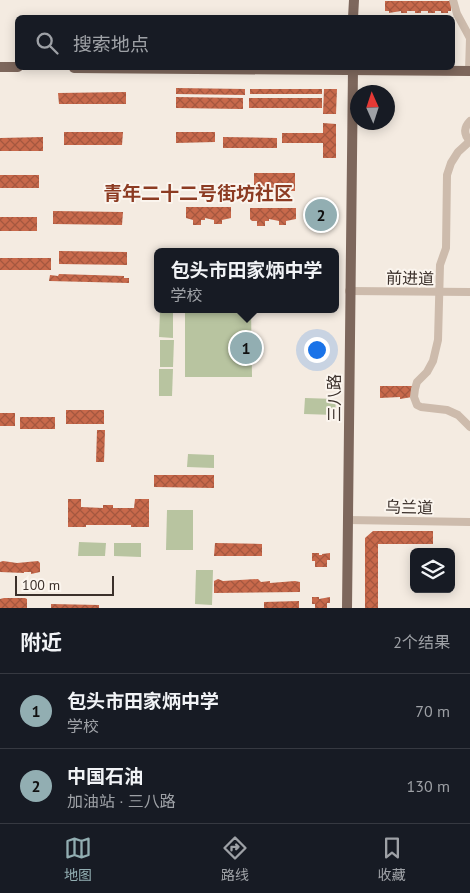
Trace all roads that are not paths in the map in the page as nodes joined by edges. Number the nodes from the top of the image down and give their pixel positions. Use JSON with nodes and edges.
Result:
{"nodes":[{"id":1,"x":354,"y":0,"type":"edge"},
{"id":2,"x":453,"y":0,"type":"edge"},
{"id":3,"x":354,"y":15,"type":"edge"},
{"id":4,"x":0,"y":67,"type":"edge"},
{"id":5,"x":15,"y":67,"type":"edge"},
{"id":6,"x":353,"y":70,"type":"edge"},
{"id":7,"x":411,"y":70,"type":"edge"},
{"id":8,"x":469,"y":71,"type":"edge"},
{"id":9,"x":470,"y":120,"type":"edge"},
{"id":10,"x":470,"y":141,"type":"edge"},
{"id":11,"x":350,"y":291,"type":"junction"},
{"id":12,"x":440,"y":292,"type":"junction"},
{"id":13,"x":470,"y":292,"type":"edge"},
{"id":14,"x":470,"y":427,"type":"edge"},
{"id":15,"x":348,"y":520,"type":"junction"},
{"id":16,"x":470,"y":522,"type":"edge"},
{"id":17,"x":347,"y":608,"type":"edge"}],
"edges":[{"from":1,"to":3,"type":"main road"},
{"from":2,"to":8,"type":"street"},
{"from":4,"to":5,"type":"main road"},
{"from":6,"to":11,"type":"main road","name":"三八路"},
{"from":7,"to":8,"type":"main road"},
{"from":9,"to":10,"type":"street"},
{"from":10,"to":12,"type":"street"},
{"from":11,"to":12,"type":"street","name":"前进道"},
{"from":11,"to":15,"type":"main road","name":"三八路"},
{"from":12,"to":13,"type":"street","name":"前进道"},
{"from":12,"to":14,"type":"street"},
{"from":15,"to":16,"type":"street","name":"乌兰道"},
{"from":15,"to":17,"type":"main road","name":"三八路"}]}
